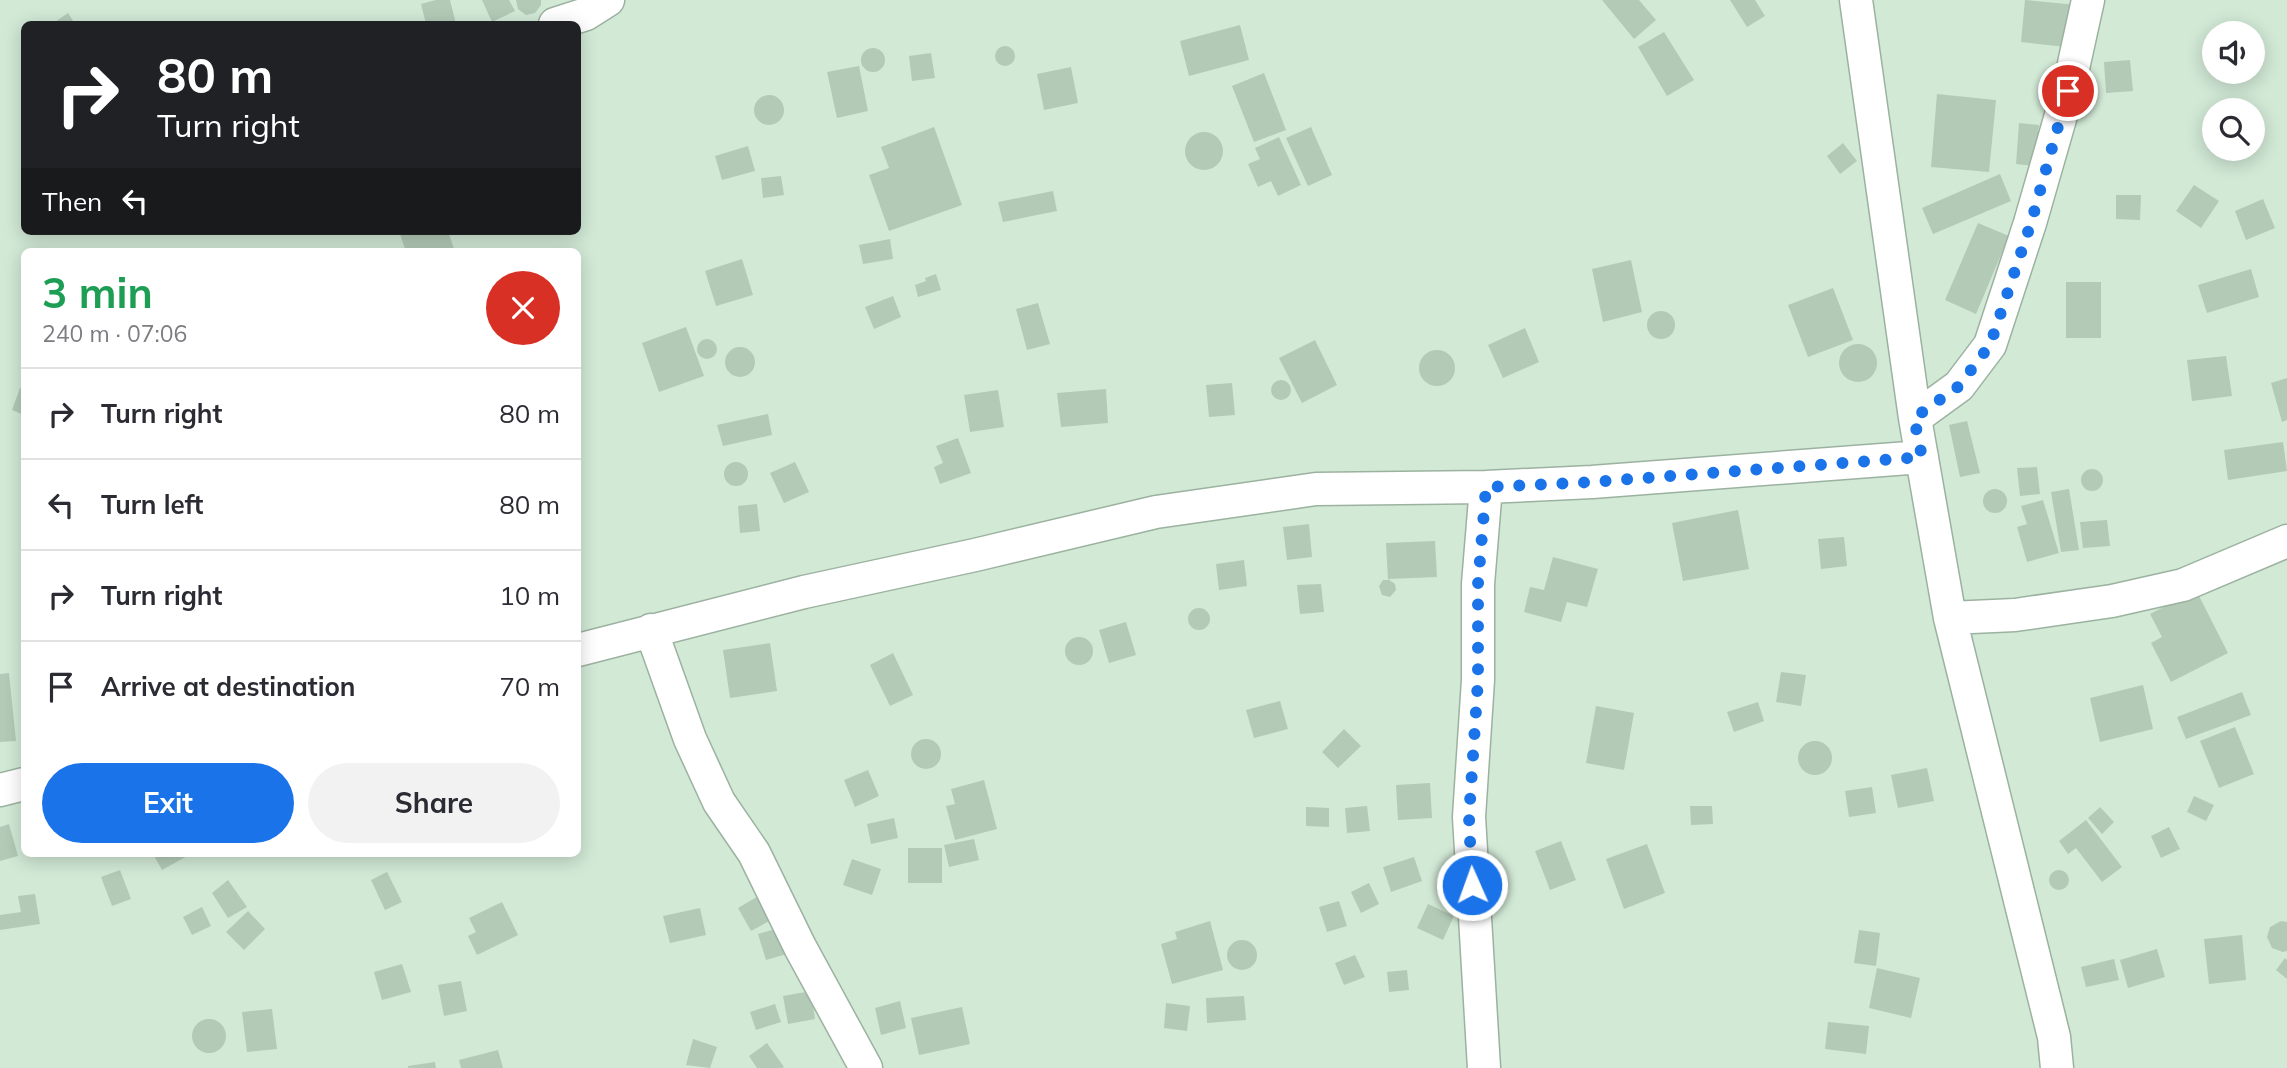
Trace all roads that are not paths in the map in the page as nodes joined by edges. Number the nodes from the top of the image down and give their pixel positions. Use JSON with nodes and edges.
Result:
{"nodes":[{"id":1,"x":608,"y":0,"type":"edge"},
{"id":2,"x":1856,"y":0,"type":"edge"},
{"id":3,"x":2088,"y":0,"type":"edge"},
{"id":4,"x":564,"y":21,"type":"edge"},
{"id":5,"x":1914,"y":418,"type":"junction"},
{"id":6,"x":1922,"y":457,"type":"junction"},
{"id":7,"x":1486,"y":487,"type":"junction"},
{"id":8,"x":2287,"y":541,"type":"edge"},
{"id":9,"x":1950,"y":618,"type":"junction"},
{"id":10,"x":651,"y":630,"type":"junction"},
{"id":11,"x":581,"y":649,"type":"edge"},
{"id":12,"x":21,"y":785,"type":"edge"},
{"id":13,"x":0,"y":790,"type":"edge"},
{"id":14,"x":866,"y":1068,"type":"edge"},
{"id":15,"x":1484,"y":1068,"type":"edge"},
{"id":16,"x":2057,"y":1068,"type":"edge"}],
"edges":[{"from":1,"to":4,"type":"street"},
{"from":2,"to":5,"type":"street"},
{"from":3,"to":5,"type":"street"},
{"from":5,"to":6,"type":"street"},
{"from":6,"to":7,"type":"street"},
{"from":6,"to":9,"type":"street"},
{"from":7,"to":10,"type":"street"},
{"from":7,"to":15,"type":"street"},
{"from":8,"to":9,"type":"street"},
{"from":9,"to":16,"type":"street"},
{"from":10,"to":11,"type":"street"},
{"from":10,"to":14,"type":"street"},
{"from":12,"to":13,"type":"street"}]}
